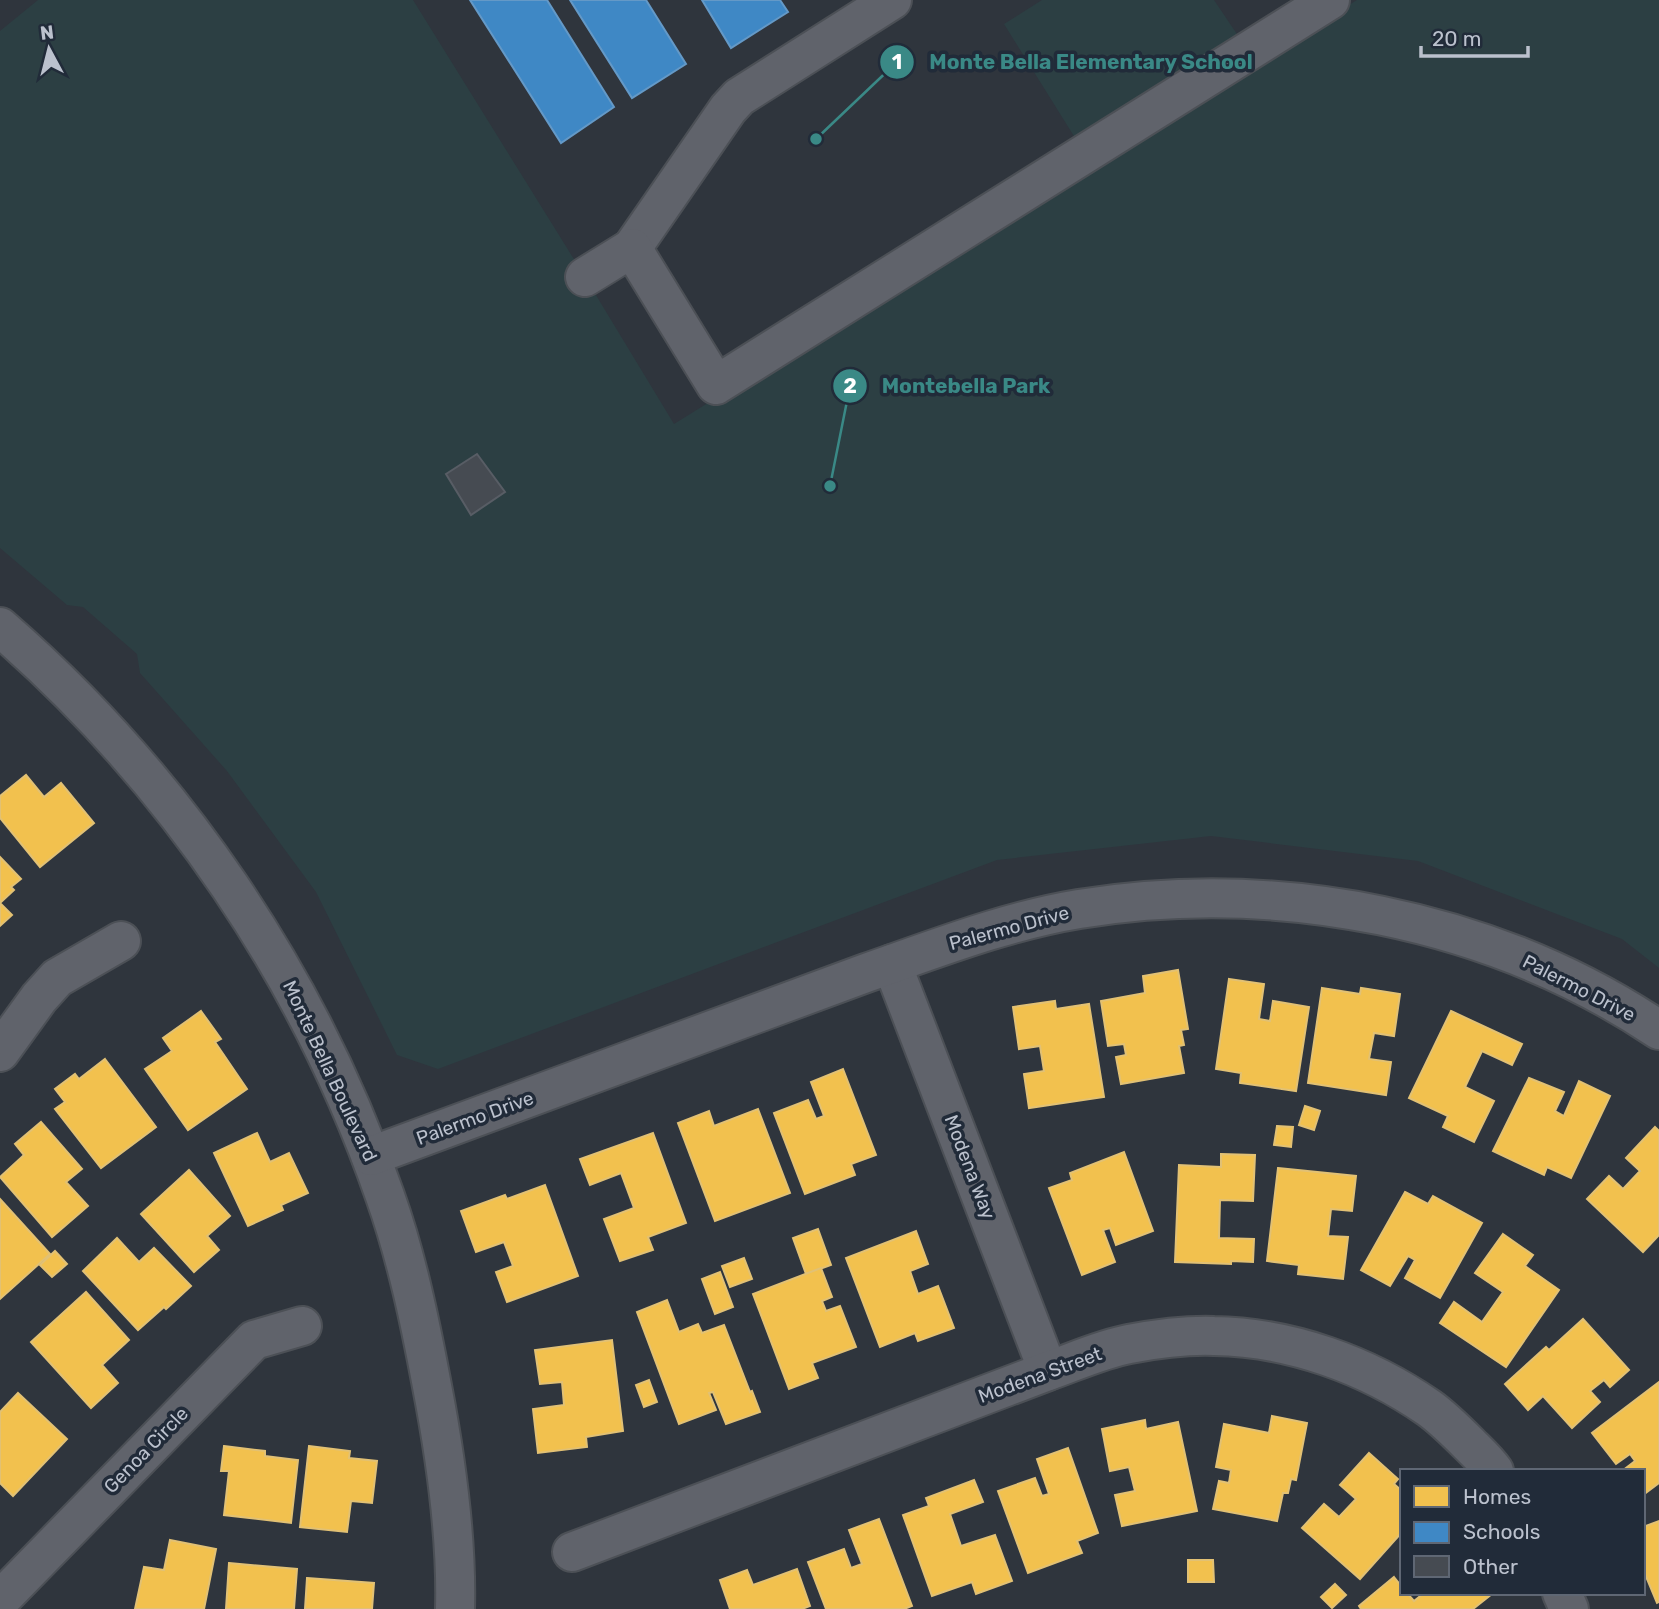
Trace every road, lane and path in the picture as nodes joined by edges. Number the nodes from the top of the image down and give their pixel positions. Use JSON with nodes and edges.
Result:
{"nodes":[{"id":1,"x":892,"y":0,"type":"edge"},
{"id":2,"x":1330,"y":0,"type":"edge"},
{"id":3,"x":632,"y":248,"type":"junction"},
{"id":4,"x":585,"y":277,"type":"dead end"},
{"id":5,"x":0,"y":627,"type":"edge"},
{"id":6,"x":121,"y":941,"type":"dead end"},
{"id":7,"x":892,"y":964,"type":"junction"},
{"id":8,"x":1659,"y":1030,"type":"edge"},
{"id":9,"x":0,"y":1052,"type":"edge"},
{"id":10,"x":371,"y":1156,"type":"junction"},
{"id":11,"x":302,"y":1325,"type":"dead end"},
{"id":12,"x":1048,"y":1371,"type":"junction"},
{"id":13,"x":1492,"y":1469,"type":"edge"},
{"id":14,"x":572,"y":1552,"type":"dead end"},
{"id":15,"x":6,"y":1599,"type":"edge"},
{"id":16,"x":455,"y":1609,"type":"edge"}],
"edges":[{"from":1,"to":3,"type":"street"},
{"from":2,"to":3,"type":"street"},
{"from":3,"to":4,"type":"street"},
{"from":5,"to":10,"type":"street","name":"Monte Bella Boulevard"},
{"from":6,"to":9,"type":"street"},
{"from":7,"to":8,"type":"street","name":"Palermo Drive"},
{"from":7,"to":10,"type":"street","name":"Palermo Drive"},
{"from":7,"to":12,"type":"street","name":"Modena Way"},
{"from":10,"to":16,"type":"street","name":"Monte Bella Boulevard"},
{"from":11,"to":15,"type":"street","name":"Genoa Circle"},
{"from":12,"to":13,"type":"street","name":"Modena Street"},
{"from":12,"to":14,"type":"street","name":"Modena Street"}]}
